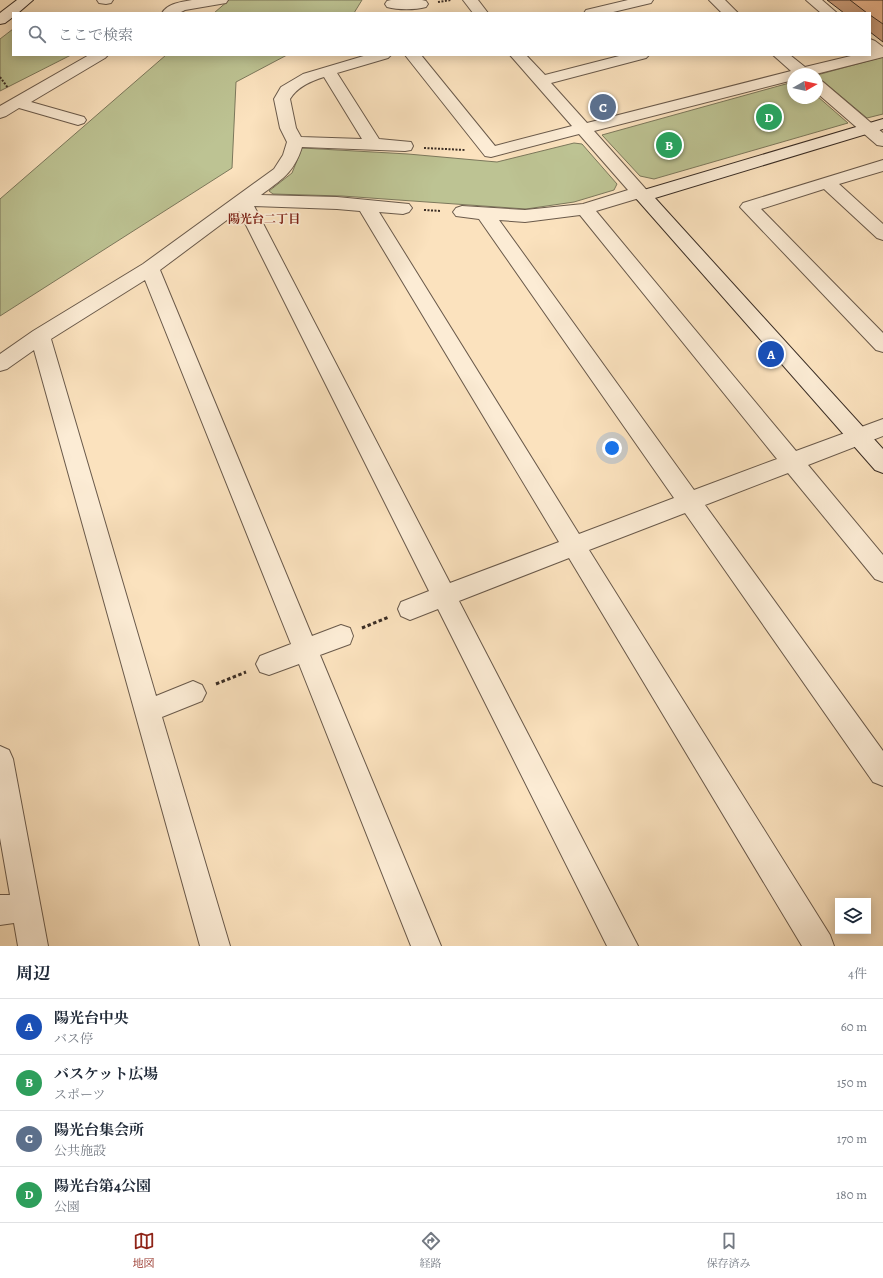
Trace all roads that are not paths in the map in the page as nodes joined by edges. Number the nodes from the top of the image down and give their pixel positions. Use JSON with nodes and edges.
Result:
{"nodes":[{"id":1,"x":221,"y":0,"type":"edge"},
{"id":2,"x":470,"y":0,"type":"edge"},
{"id":3,"x":646,"y":0,"type":"edge"},
{"id":4,"x":716,"y":0,"type":"edge"},
{"id":5,"x":814,"y":0,"type":"edge"},
{"id":6,"x":0,"y":2,"type":"edge"},
{"id":7,"x":22,"y":3,"type":"edge"},
{"id":8,"x":421,"y":4,"type":"dead end"},
{"id":9,"x":393,"y":6,"type":"edge"},
{"id":10,"x":171,"y":12,"type":"edge"},
{"id":11,"x":480,"y":12,"type":"edge"},
{"id":12,"x":595,"y":12,"type":"edge"},
{"id":13,"x":729,"y":12,"type":"edge"},
{"id":14,"x":829,"y":12,"type":"edge"},
{"id":15,"x":0,"y":20,"type":"edge"},
{"id":16,"x":871,"y":45,"type":"edge"},
{"id":17,"x":98,"y":56,"type":"edge"},
{"id":18,"x":380,"y":56,"type":"edge"},
{"id":19,"x":414,"y":56,"type":"edge"},
{"id":20,"x":519,"y":56,"type":"edge"},
{"id":21,"x":637,"y":56,"type":"edge"},
{"id":22,"x":782,"y":56,"type":"edge"},
{"id":23,"x":869,"y":56,"type":"edge"},
{"id":24,"x":871,"y":56,"type":"edge"},
{"id":25,"x":794,"y":68,"type":"edge"},
{"id":26,"x":823,"y":68,"type":"edge"},
{"id":27,"x":328,"y":72,"type":"junction"},
{"id":28,"x":787,"y":77,"type":"edge"},
{"id":29,"x":541,"y":80,"type":"junction"},
{"id":30,"x":823,"y":89,"type":"edge"},
{"id":31,"x":18,"y":103,"type":"junction"},
{"id":32,"x":0,"y":113,"type":"edge"},
{"id":33,"x":78,"y":120,"type":"dead end"},
{"id":34,"x":876,"y":126,"type":"edge"},
{"id":35,"x":583,"y":129,"type":"junction"},
{"id":36,"x":883,"y":141,"type":"edge"},
{"id":37,"x":294,"y":142,"type":"junction"},
{"id":38,"x":374,"y":144,"type":"junction"},
{"id":39,"x":404,"y":146,"type":"road end"},
{"id":40,"x":467,"y":150,"type":"road end"},
{"id":41,"x":491,"y":152,"type":"junction"},
{"id":42,"x":883,"y":165,"type":"edge"},
{"id":43,"x":827,"y":183,"type":"junction"},
{"id":44,"x":641,"y":194,"type":"junction"},
{"id":45,"x":242,"y":200,"type":"junction"},
{"id":46,"x":366,"y":206,"type":"junction"},
{"id":47,"x":403,"y":208,"type":"road end"},
{"id":48,"x":584,"y":209,"type":"junction"},
{"id":49,"x":462,"y":212,"type":"road end"},
{"id":50,"x":485,"y":214,"type":"junction"},
{"id":51,"x":883,"y":234,"type":"edge"},
{"id":52,"x":150,"y":268,"type":"junction"},
{"id":53,"x":40,"y":336,"type":"junction"},
{"id":54,"x":883,"y":345,"type":"edge"},
{"id":55,"x":0,"y":364,"type":"edge"},
{"id":56,"x":883,"y":427,"type":"edge"},
{"id":57,"x":859,"y":437,"type":"junction"},
{"id":58,"x":793,"y":462,"type":"junction"},
{"id":59,"x":883,"y":464,"type":"edge"},
{"id":60,"x":690,"y":502,"type":"junction"},
{"id":61,"x":574,"y":546,"type":"junction"},
{"id":62,"x":883,"y":572,"type":"edge"},
{"id":63,"x":444,"y":596,"type":"junction"},
{"id":64,"x":410,"y":609,"type":"road end"},
{"id":65,"x":341,"y":636,"type":"road end"},
{"id":66,"x":306,"y":650,"type":"junction"},
{"id":67,"x":269,"y":664,"type":"road end"},
{"id":68,"x":193,"y":693,"type":"road end"},
{"id":69,"x":148,"y":711,"type":"junction"},
{"id":70,"x":0,"y":759,"type":"edge"},
{"id":71,"x":883,"y":773,"type":"edge"},
{"id":72,"x":13,"y":909,"type":"edge"},
{"id":73,"x":33,"y":946,"type":"edge"},
{"id":74,"x":215,"y":946,"type":"edge"},
{"id":75,"x":426,"y":946,"type":"edge"},
{"id":76,"x":623,"y":946,"type":"edge"},
{"id":77,"x":819,"y":946,"type":"edge"}],
"edges":[{"from":1,"to":10,"type":"street"},
{"from":2,"to":11,"type":"street"},
{"from":3,"to":12,"type":"street"},
{"from":4,"to":13,"type":"street"},
{"from":5,"to":14,"type":"street"},
{"from":6,"to":7,"type":"street"},
{"from":7,"to":15,"type":"street"},
{"from":8,"to":9,"type":"street"},
{"from":16,"to":24,"type":"street"},
{"from":17,"to":31,"type":"street"},
{"from":18,"to":27,"type":"street"},
{"from":19,"to":41,"type":"street"},
{"from":20,"to":29,"type":"street"},
{"from":21,"to":29,"type":"street"},
{"from":22,"to":25,"type":"street"},
{"from":23,"to":26,"type":"street"},
{"from":27,"to":37,"type":"street"},
{"from":27,"to":38,"type":"street"},
{"from":28,"to":35,"type":"street"},
{"from":29,"to":35,"type":"street"},
{"from":30,"to":34,"type":"street"},
{"from":31,"to":32,"type":"street"},
{"from":31,"to":33,"type":"street"},
{"from":34,"to":36,"type":"street"},
{"from":34,"to":44,"type":"street"},
{"from":35,"to":41,"type":"street"},
{"from":35,"to":44,"type":"street"},
{"from":37,"to":38,"type":"street"},
{"from":37,"to":45,"type":"street"},
{"from":38,"to":39,"type":"street"},
{"from":40,"to":41,"type":"street"},
{"from":42,"to":43,"type":"street"},
{"from":43,"to":51,"type":"street"},
{"from":43,"to":54,"type":"street"},
{"from":44,"to":48,"type":"street"},
{"from":44,"to":57,"type":"street"},
{"from":45,"to":46,"type":"street"},
{"from":45,"to":52,"type":"street"},
{"from":45,"to":63,"type":"street"},
{"from":46,"to":47,"type":"street"},
{"from":46,"to":61,"type":"street"},
{"from":48,"to":50,"type":"street"},
{"from":48,"to":58,"type":"street"},
{"from":49,"to":50,"type":"street"},
{"from":50,"to":60,"type":"street"},
{"from":52,"to":53,"type":"street"},
{"from":52,"to":66,"type":"street"},
{"from":53,"to":55,"type":"street"},
{"from":53,"to":69,"type":"street"},
{"from":56,"to":57,"type":"street"},
{"from":57,"to":58,"type":"street"},
{"from":57,"to":59,"type":"street"},
{"from":58,"to":60,"type":"street"},
{"from":58,"to":62,"type":"street"},
{"from":60,"to":61,"type":"street"},
{"from":60,"to":71,"type":"street"},
{"from":61,"to":63,"type":"street"},
{"from":61,"to":77,"type":"street"},
{"from":63,"to":64,"type":"street"},
{"from":63,"to":76,"type":"street"},
{"from":65,"to":66,"type":"street"},
{"from":66,"to":67,"type":"street"},
{"from":66,"to":75,"type":"street"},
{"from":68,"to":69,"type":"street"},
{"from":69,"to":74,"type":"street"},
{"from":70,"to":72,"type":"street"},
{"from":72,"to":73,"type":"street"}]}
